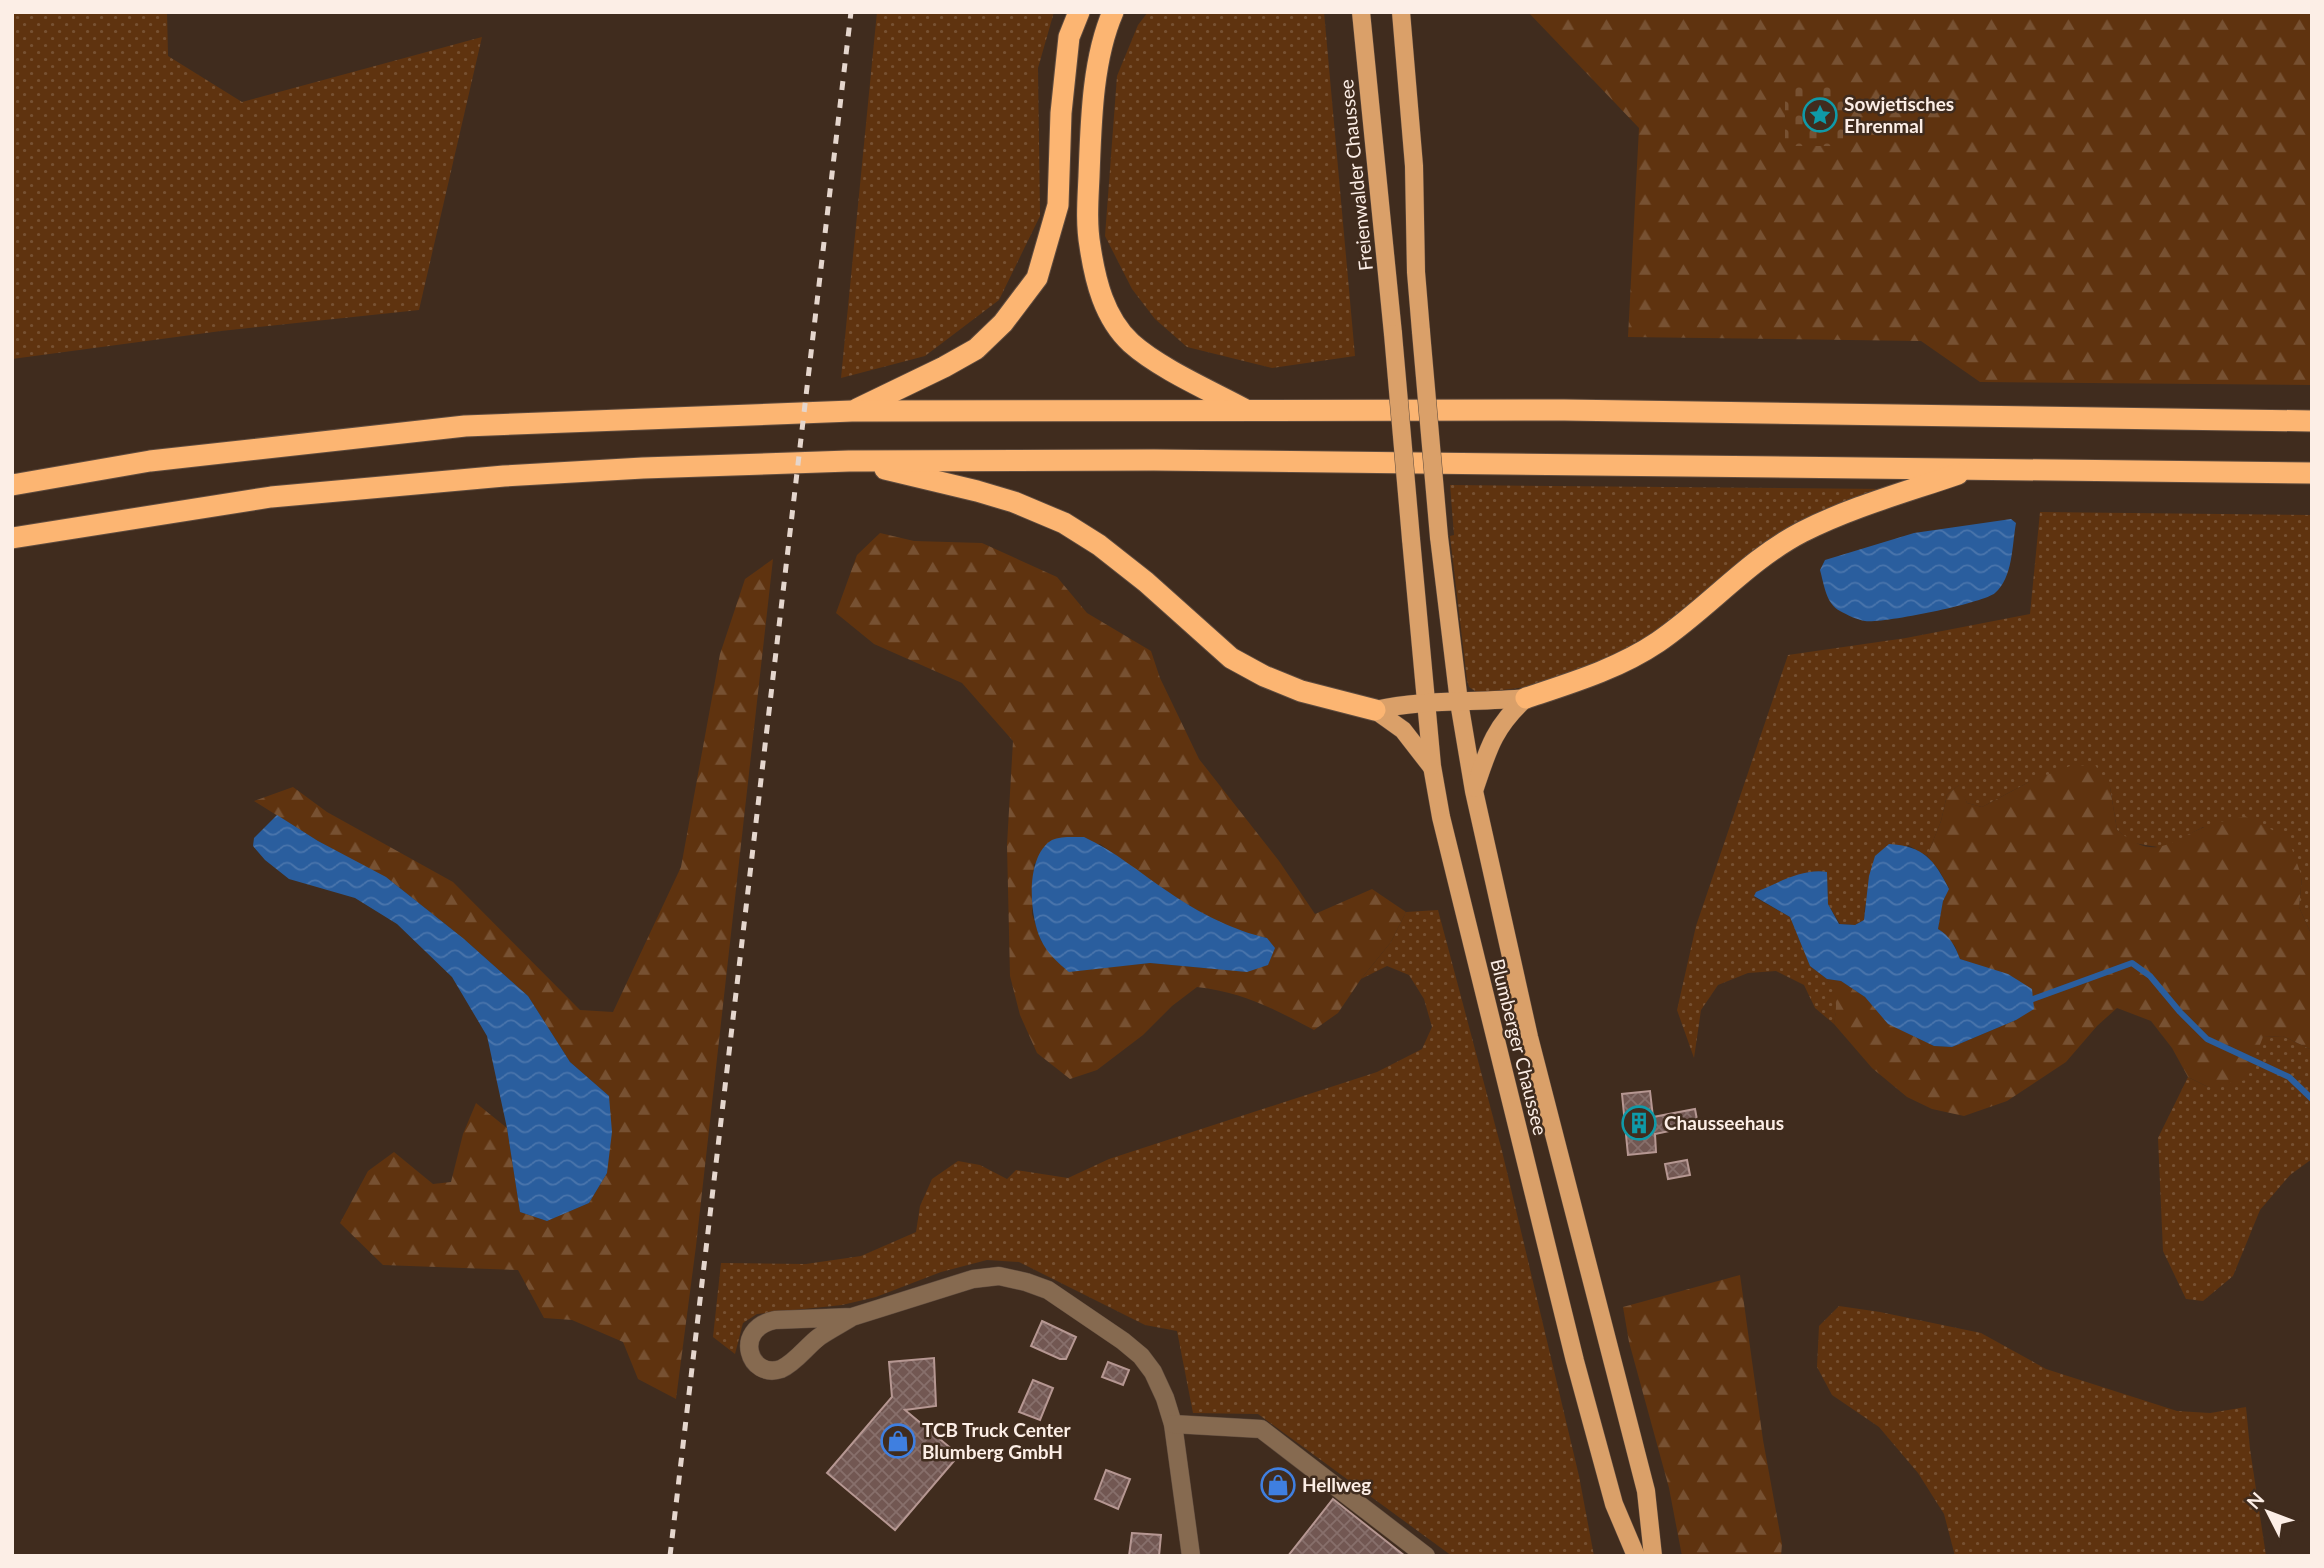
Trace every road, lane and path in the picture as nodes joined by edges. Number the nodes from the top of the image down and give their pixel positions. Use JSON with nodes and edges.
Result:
{"nodes":[{"id":1,"x":1079,"y":12,"type":"edge"},
{"id":2,"x":1113,"y":12,"type":"edge"},
{"id":3,"x":1361,"y":12,"type":"edge"},
{"id":4,"x":1401,"y":12,"type":"edge"},
{"id":5,"x":852,"y":411,"type":"junction"},
{"id":6,"x":1248,"y":411,"type":"junction"},
{"id":7,"x":2312,"y":421,"type":"edge"},
{"id":8,"x":849,"y":461,"type":"junction"},
{"id":9,"x":1971,"y":470,"type":"junction"},
{"id":10,"x":2312,"y":473,"type":"edge"},
{"id":11,"x":12,"y":485,"type":"edge"},
{"id":12,"x":12,"y":538,"type":"edge"},
{"id":13,"x":1411,"y":539,"type":"joint"},
{"id":14,"x":1526,"y":698,"type":"junction"},
{"id":15,"x":1426,"y":702,"type":"junction"},
{"id":16,"x":1459,"y":702,"type":"junction"},
{"id":17,"x":1375,"y":710,"type":"junction"},
{"id":18,"x":1432,"y":766,"type":"junction"},
{"id":19,"x":1474,"y":791,"type":"junction"},
{"id":20,"x":852,"y":1317,"type":"junction"},
{"id":21,"x":1173,"y":1424,"type":"junction"},
{"id":22,"x":1191,"y":1556,"type":"edge"},
{"id":23,"x":1426,"y":1556,"type":"edge"},
{"id":24,"x":1636,"y":1556,"type":"edge"},
{"id":25,"x":1653,"y":1556,"type":"edge"}],
"edges":[{"from":1,"to":5,"type":"highway"},
{"from":2,"to":6,"type":"highway"},
{"from":3,"to":13,"type":"main road","name":"Freienwalder Chaussee","bridge":true},
{"from":4,"to":16,"type":"main road","name":"Blumberger Chaussee","bridge":true},
{"from":5,"to":6,"type":"highway"},
{"from":5,"to":11,"type":"highway"},
{"from":6,"to":7,"type":"highway"},
{"from":8,"to":9,"type":"highway"},
{"from":8,"to":12,"type":"highway"},
{"from":8,"to":17,"type":"highway"},
{"from":9,"to":10,"type":"highway"},
{"from":9,"to":14,"type":"highway"},
{"from":13,"to":15,"type":"main road","name":"Blumberger Chaussee"},
{"from":14,"to":16,"type":"main road"},
{"from":14,"to":19,"type":"main road"},
{"from":15,"to":16,"type":"main road"},
{"from":15,"to":17,"type":"main road"},
{"from":15,"to":18,"type":"main road","name":"Blumberger Chaussee"},
{"from":16,"to":19,"type":"main road","name":"Blumberger Chaussee"},
{"from":17,"to":18,"type":"main road"},
{"from":18,"to":24,"type":"main road","name":"Blumberger Chaussee"},
{"from":19,"to":25,"type":"main road","name":"Blumberger Chaussee"},
{"from":20,"to":20,"type":"street"},
{"from":20,"to":21,"type":"street"},
{"from":21,"to":22,"type":"street"},
{"from":21,"to":23,"type":"street"}]}
